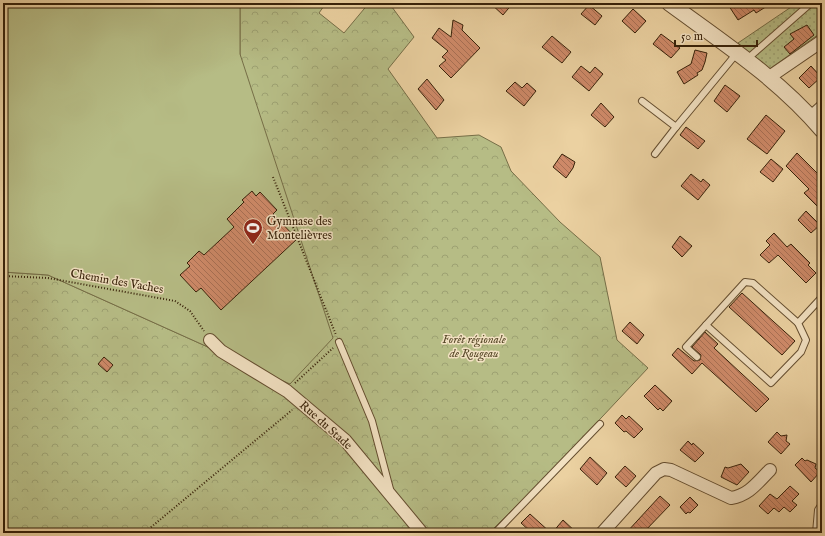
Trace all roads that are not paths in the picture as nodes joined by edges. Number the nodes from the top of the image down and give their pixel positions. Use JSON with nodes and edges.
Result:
{"nodes":[{"id":1,"x":669,"y":3,"type":"edge"},
{"id":2,"x":811,"y":3,"type":"edge"},
{"id":3,"x":822,"y":41,"type":"edge"},
{"id":4,"x":742,"y":57,"type":"junction"},
{"id":5,"x":768,"y":78,"type":"junction"},
{"id":6,"x":642,"y":101,"type":"dead end"},
{"id":7,"x":816,"y":112,"type":"edge"},
{"id":8,"x":676,"y":127,"type":"junction"},
{"id":9,"x":822,"y":130,"type":"edge"},
{"id":10,"x":655,"y":154,"type":"dead end"},
{"id":11,"x":822,"y":297,"type":"edge"},
{"id":12,"x":798,"y":322,"type":"junction"},
{"id":13,"x":706,"y":325,"type":"junction"},
{"id":14,"x":210,"y":340,"type":"road end"},
{"id":15,"x":339,"y":342,"type":"road end"},
{"id":16,"x":696,"y":357,"type":"dead end"},
{"id":17,"x":600,"y":424,"type":"dead end"},
{"id":18,"x":770,"y":470,"type":"dead end"},
{"id":19,"x":391,"y":495,"type":"junction"},
{"id":20,"x":822,"y":504,"type":"edge"},
{"id":21,"x":422,"y":533,"type":"edge"},
{"id":22,"x":496,"y":533,"type":"edge"},
{"id":23,"x":602,"y":533,"type":"edge"},
{"id":24,"x":816,"y":533,"type":"edge"}],
"edges":[{"from":1,"to":4,"type":"street"},
{"from":2,"to":4,"type":"lane"},
{"from":3,"to":5,"type":"street"},
{"from":4,"to":5,"type":"street"},
{"from":4,"to":8,"type":"lane"},
{"from":5,"to":7,"type":"street"},
{"from":6,"to":8,"type":"lane"},
{"from":7,"to":9,"type":"street"},
{"from":8,"to":10,"type":"lane"},
{"from":11,"to":12,"type":"lane"},
{"from":12,"to":13,"type":"lane"},
{"from":12,"to":13,"type":"lane"},
{"from":13,"to":16,"type":"lane"},
{"from":14,"to":19,"type":"street","name":"Rue du Stade"},
{"from":15,"to":19,"type":"lane"},
{"from":17,"to":22,"type":"lane"},
{"from":18,"to":23,"type":"street"},
{"from":19,"to":21,"type":"street","name":"Rue du Stade"},
{"from":20,"to":24,"type":"lane"}]}
